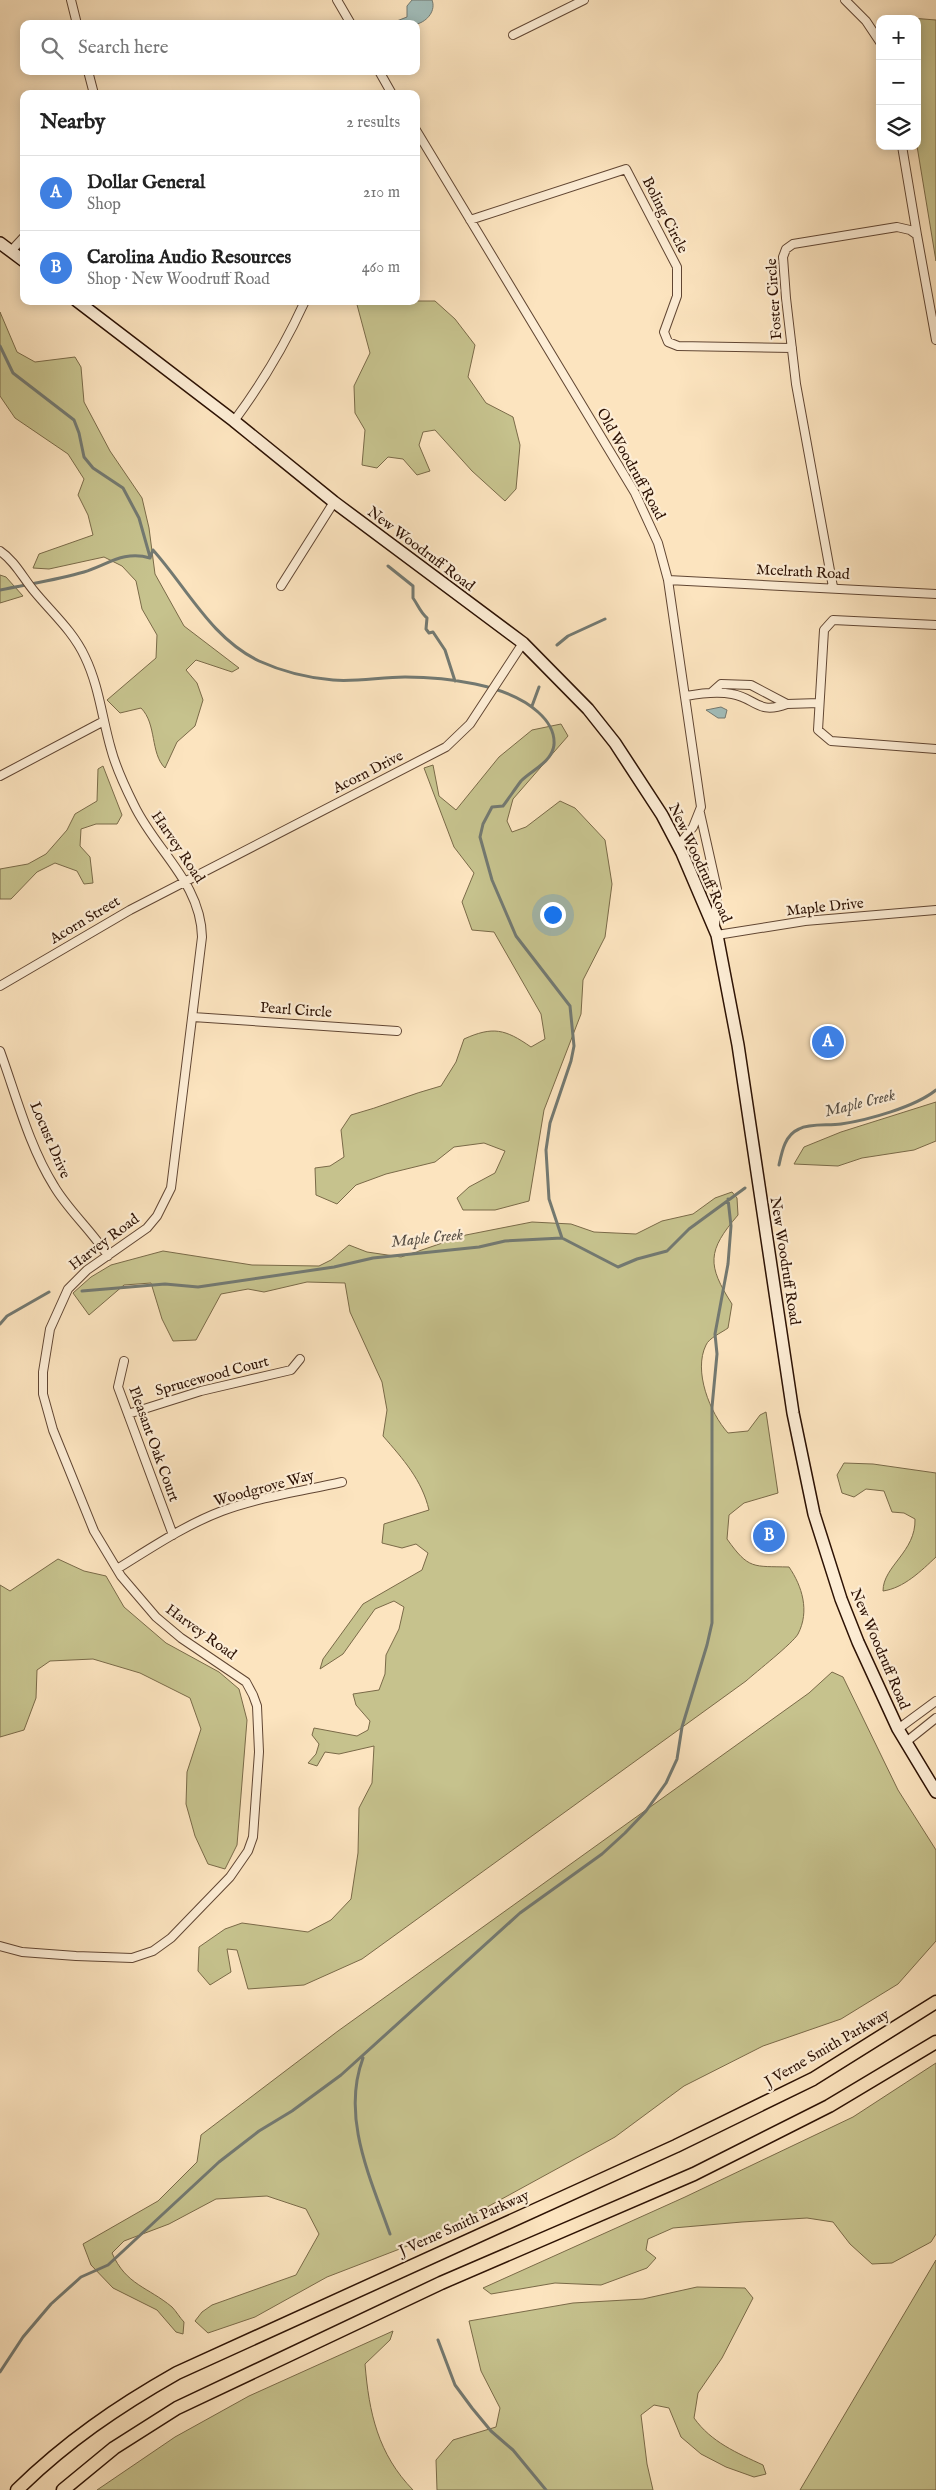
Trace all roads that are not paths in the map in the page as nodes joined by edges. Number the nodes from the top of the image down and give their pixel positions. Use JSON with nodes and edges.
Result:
{"nodes":[{"id":1,"x":71,"y":0,"type":"edge"},
{"id":2,"x":337,"y":0,"type":"edge"},
{"id":3,"x":584,"y":0,"type":"edge"},
{"id":4,"x":845,"y":0,"type":"edge"},
{"id":5,"x":76,"y":20,"type":"edge"},
{"id":6,"x":349,"y":20,"type":"edge"},
{"id":7,"x":513,"y":35,"type":"dead end"},
{"id":8,"x":876,"y":36,"type":"edge"},
{"id":9,"x":89,"y":75,"type":"edge"},
{"id":10,"x":381,"y":75,"type":"edge"},
{"id":11,"x":93,"y":90,"type":"edge"},
{"id":12,"x":390,"y":90,"type":"edge"},
{"id":13,"x":420,"y":137,"type":"edge"},
{"id":14,"x":903,"y":150,"type":"edge"},
{"id":15,"x":470,"y":220,"type":"junction"},
{"id":16,"x":917,"y":235,"type":"junction"},
{"id":17,"x":20,"y":241,"type":"edge"},
{"id":18,"x":0,"y":243,"type":"edge"},
{"id":19,"x":11,"y":251,"type":"junction"},
{"id":20,"x":20,"y":258,"type":"edge"},
{"id":21,"x":82,"y":305,"type":"edge"},
{"id":22,"x":303,"y":305,"type":"edge"},
{"id":23,"x":936,"y":340,"type":"edge"},
{"id":24,"x":792,"y":348,"type":"junction"},
{"id":25,"x":234,"y":421,"type":"junction"},
{"id":26,"x":334,"y":502,"type":"junction"},
{"id":27,"x":0,"y":551,"type":"edge"},
{"id":28,"x":668,"y":580,"type":"junction"},
{"id":29,"x":282,"y":586,"type":"dead end"},
{"id":30,"x":832,"y":587,"type":"junction"},
{"id":31,"x":936,"y":594,"type":"edge"},
{"id":32,"x":936,"y":625,"type":"edge"},
{"id":33,"x":523,"y":643,"type":"junction"},
{"id":34,"x":712,"y":692,"type":"junction"},
{"id":35,"x":686,"y":696,"type":"junction"},
{"id":36,"x":787,"y":704,"type":"junction"},
{"id":37,"x":819,"y":704,"type":"junction"},
{"id":38,"x":104,"y":722,"type":"junction"},
{"id":39,"x":936,"y":749,"type":"edge"},
{"id":40,"x":0,"y":776,"type":"edge"},
{"id":41,"x":700,"y":813,"type":"junction"},
{"id":42,"x":678,"y":846,"type":"junction"},
{"id":43,"x":186,"y":880,"type":"junction"},
{"id":44,"x":936,"y":910,"type":"edge"},
{"id":45,"x":716,"y":933,"type":"junction"},
{"id":46,"x":0,"y":986,"type":"edge"},
{"id":47,"x":193,"y":1017,"type":"junction"},
{"id":48,"x":398,"y":1031,"type":"dead end"},
{"id":49,"x":0,"y":1051,"type":"edge"},
{"id":50,"x":108,"y":1256,"type":"junction"},
{"id":51,"x":300,"y":1359,"type":"dead end"},
{"id":52,"x":124,"y":1361,"type":"dead end"},
{"id":53,"x":128,"y":1414,"type":"junction"},
{"id":54,"x":342,"y":1482,"type":"dead end"},
{"id":55,"x":173,"y":1535,"type":"junction"},
{"id":56,"x":117,"y":1569,"type":"junction"},
{"id":57,"x":936,"y":1701,"type":"edge"},
{"id":58,"x":936,"y":1718,"type":"edge"},
{"id":59,"x":898,"y":1729,"type":"junction"},
{"id":60,"x":906,"y":1742,"type":"junction"},
{"id":61,"x":936,"y":1792,"type":"edge"},
{"id":62,"x":0,"y":1946,"type":"edge"},
{"id":63,"x":936,"y":2002,"type":"edge"},
{"id":64,"x":936,"y":2042,"type":"edge"},
{"id":65,"x":17,"y":2490,"type":"edge"},
{"id":66,"x":63,"y":2490,"type":"edge"}],
"edges":[{"from":1,"to":5,"type":"street"},
{"from":2,"to":6,"type":"street"},
{"from":3,"to":7,"type":"street"},
{"from":4,"to":8,"type":"street"},
{"from":9,"to":11,"type":"street"},
{"from":10,"to":12,"type":"street"},
{"from":13,"to":15,"type":"street","name":"Old Woodruff Road"},
{"from":14,"to":16,"type":"street"},
{"from":15,"to":24,"type":"street","name":"Boling Circle"},
{"from":15,"to":28,"type":"street","name":"Old Woodruff Road"},
{"from":16,"to":23,"type":"street"},
{"from":16,"to":24,"type":"street","name":"Foster Circle"},
{"from":17,"to":19,"type":"street"},
{"from":18,"to":19,"type":"main road"},
{"from":19,"to":20,"type":"main road"},
{"from":21,"to":25,"type":"main road","name":"New Woodruff Road"},
{"from":22,"to":25,"type":"street"},
{"from":24,"to":30,"type":"street","name":"Foster Circle"},
{"from":25,"to":26,"type":"main road","name":"New Woodruff Road"},
{"from":26,"to":29,"type":"street"},
{"from":26,"to":33,"type":"main road","name":"New Woodruff Road"},
{"from":27,"to":38,"type":"street","name":"Harvey Road"},
{"from":28,"to":30,"type":"street","name":"Mcelrath Road"},
{"from":28,"to":35,"type":"street","name":"Old Woodruff Road"},
{"from":30,"to":31,"type":"street","name":"Mcelrath Road"},
{"from":32,"to":37,"type":"street"},
{"from":33,"to":42,"type":"main road","name":"New Woodruff Road"},
{"from":33,"to":43,"type":"street","name":"Acorn Drive"},
{"from":34,"to":35,"type":"street"},
{"from":34,"to":36,"type":"street"},
{"from":34,"to":36,"type":"street"},
{"from":35,"to":41,"type":"street","name":"Old Woodruff Road"},
{"from":36,"to":37,"type":"street"},
{"from":37,"to":39,"type":"street"},
{"from":38,"to":40,"type":"street"},
{"from":38,"to":43,"type":"street","name":"Harvey Road"},
{"from":41,"to":42,"type":"street"},
{"from":41,"to":45,"type":"street","name":"Old Woodruff Road"},
{"from":42,"to":45,"type":"main road","name":"New Woodruff Road"},
{"from":43,"to":46,"type":"street","name":"Acorn Street"},
{"from":43,"to":47,"type":"street","name":"Harvey Road"},
{"from":44,"to":45,"type":"street","name":"Maple Drive"},
{"from":45,"to":59,"type":"main road","name":"New Woodruff Road"},
{"from":47,"to":48,"type":"street","name":"Pearl Circle"},
{"from":47,"to":50,"type":"street","name":"Harvey Road"},
{"from":49,"to":50,"type":"street","name":"Locust Drive"},
{"from":50,"to":56,"type":"street","name":"Harvey Road"},
{"from":51,"to":53,"type":"street","name":"Sprucewood Court"},
{"from":52,"to":53,"type":"street","name":"Pleasant Oak Court"},
{"from":53,"to":55,"type":"street","name":"Pleasant Oak Court"},
{"from":54,"to":55,"type":"street","name":"Woodgrove Way"},
{"from":55,"to":56,"type":"street","name":"Woodgrove Way"},
{"from":56,"to":62,"type":"street","name":"Harvey Road"},
{"from":57,"to":59,"type":"street"},
{"from":58,"to":60,"type":"street"},
{"from":59,"to":60,"type":"main road","name":"New Woodruff Road"},
{"from":60,"to":61,"type":"main road","name":"New Woodruff Road"},
{"from":63,"to":65,"type":"main road","name":"J Verne Smith Parkway"},
{"from":64,"to":66,"type":"main road"}]}
